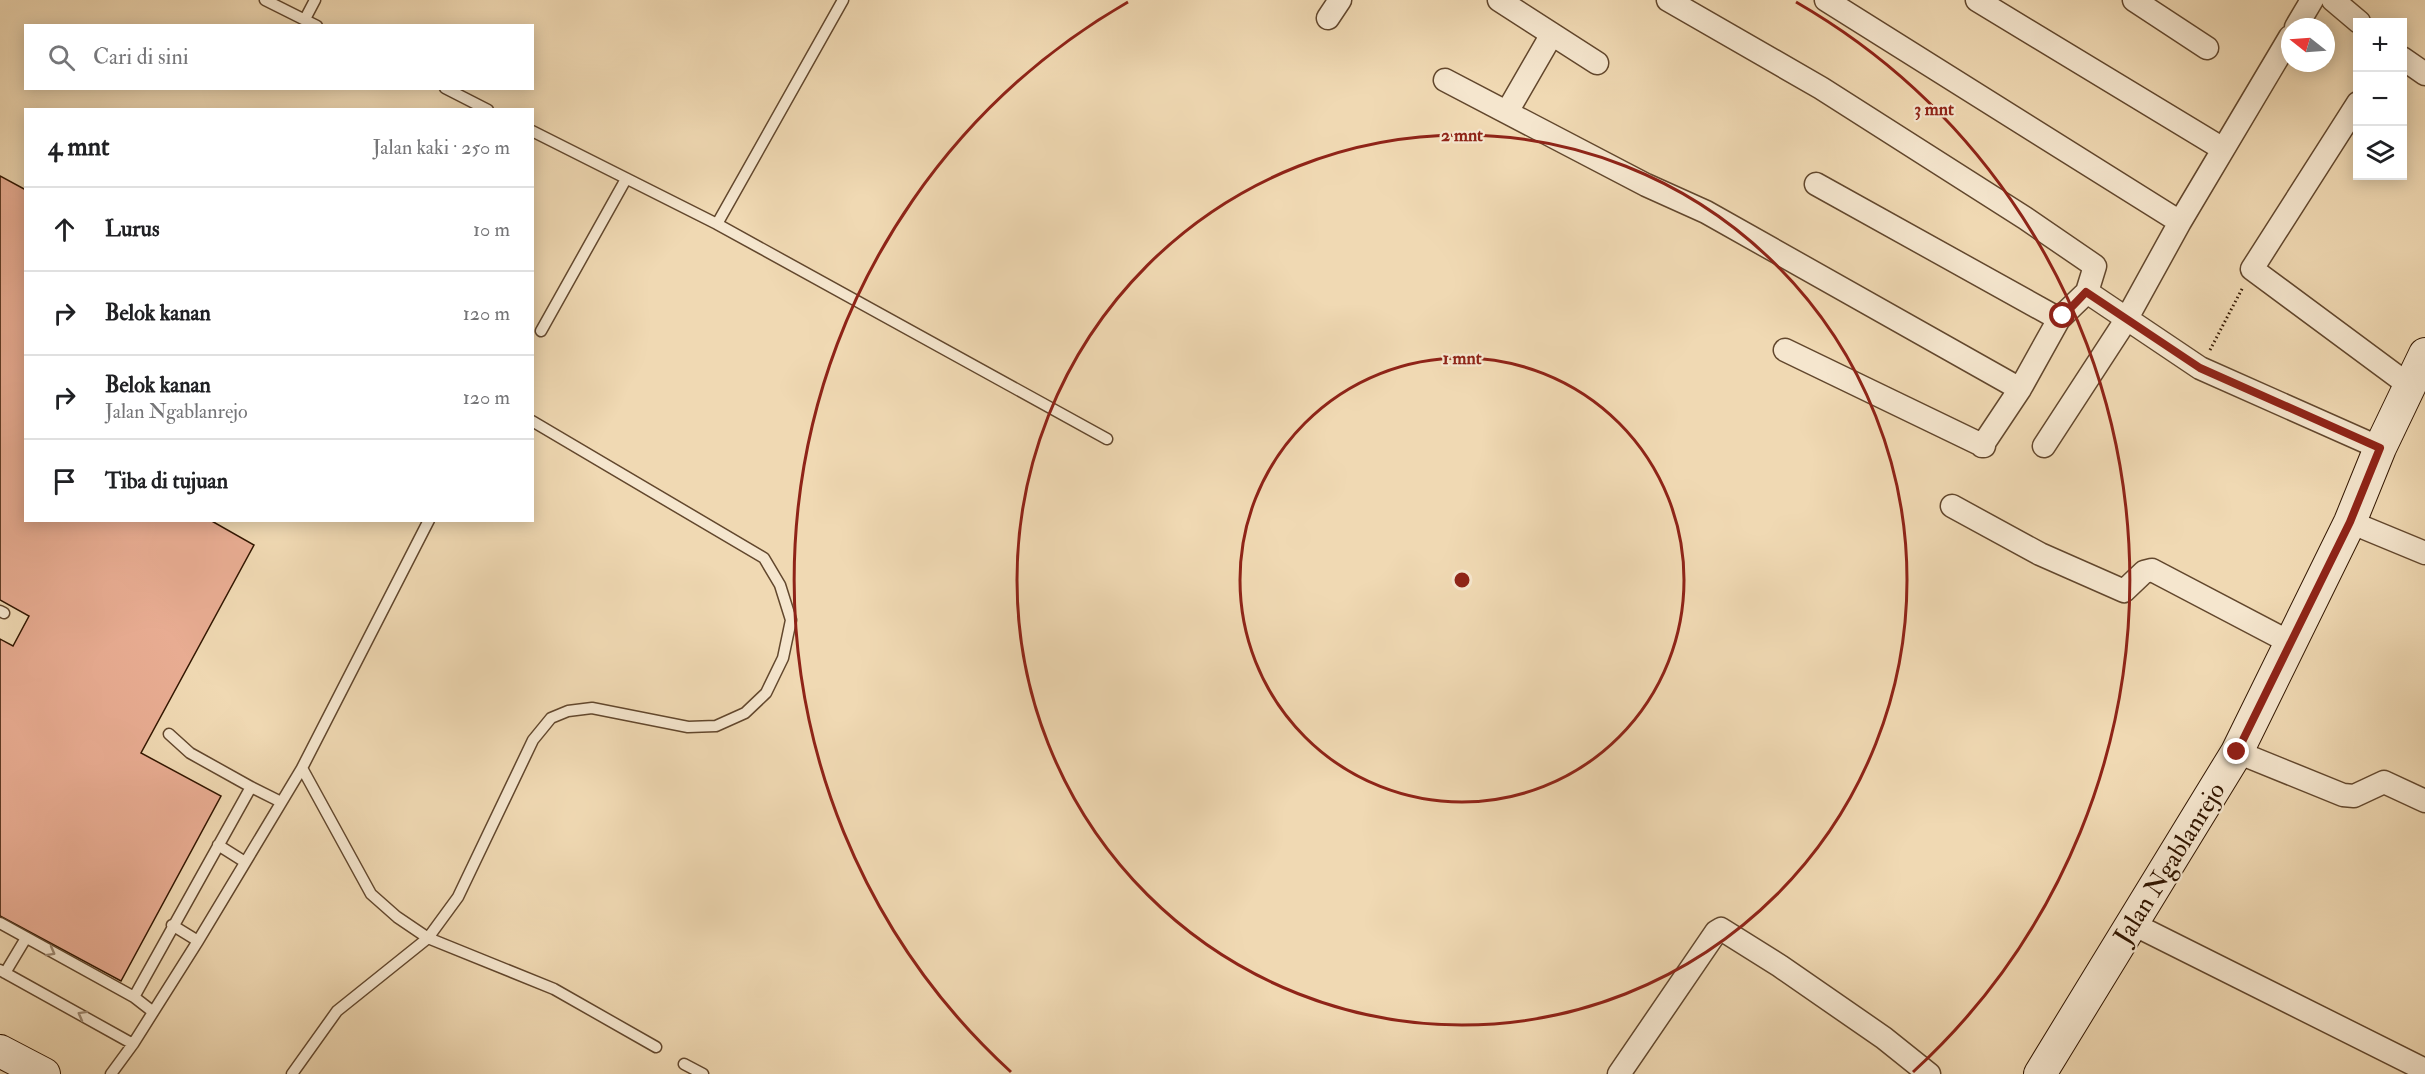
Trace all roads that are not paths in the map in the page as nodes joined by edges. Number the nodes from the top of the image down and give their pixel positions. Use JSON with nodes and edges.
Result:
{"nodes":[{"id":1,"x":265,"y":0,"type":"edge"},
{"id":2,"x":315,"y":0,"type":"edge"},
{"id":3,"x":843,"y":0,"type":"edge"},
{"id":4,"x":1499,"y":0,"type":"edge"},
{"id":5,"x":1668,"y":0,"type":"edge"},
{"id":6,"x":1826,"y":0,"type":"edge"},
{"id":7,"x":1977,"y":0,"type":"edge"},
{"id":8,"x":2134,"y":0,"type":"edge"},
{"id":9,"x":2312,"y":0,"type":"edge"},
{"id":10,"x":2332,"y":0,"type":"edge"},
{"id":11,"x":2301,"y":18,"type":"edge"},
{"id":12,"x":2354,"y":18,"type":"edge"},
{"id":13,"x":305,"y":19,"type":"junction"},
{"id":14,"x":314,"y":24,"type":"edge"},
{"id":15,"x":1552,"y":34,"type":"junction"},
{"id":16,"x":2207,"y":48,"type":"dead end"},
{"id":17,"x":2281,"y":52,"type":"edge"},
{"id":18,"x":2407,"y":60,"type":"edge"},
{"id":19,"x":1597,"y":63,"type":"dead end"},
{"id":20,"x":2425,"y":74,"type":"edge"},
{"id":21,"x":1445,"y":80,"type":"dead end"},
{"id":22,"x":449,"y":90,"type":"edge"},
{"id":23,"x":484,"y":108,"type":"edge"},
{"id":24,"x":2353,"y":111,"type":"edge"},
{"id":25,"x":1507,"y":112,"type":"junction"},
{"id":26,"x":534,"y":132,"type":"edge"},
{"id":27,"x":2223,"y":149,"type":"junction"},
{"id":28,"x":626,"y":178,"type":"junction"},
{"id":29,"x":1816,"y":184,"type":"dead end"},
{"id":30,"x":2180,"y":222,"type":"junction"},
{"id":31,"x":717,"y":224,"type":"junction"},
{"id":32,"x":2086,"y":292,"type":"junction"},
{"id":33,"x":2059,"y":319,"type":"junction"},
{"id":34,"x":2126,"y":320,"type":"junction"},
{"id":35,"x":541,"y":331,"type":"dead end"},
{"id":36,"x":1785,"y":350,"type":"dead end"},
{"id":37,"x":2425,"y":354,"type":"edge"},
{"id":38,"x":2410,"y":386,"type":"junction"},
{"id":39,"x":2020,"y":389,"type":"junction"},
{"id":40,"x":534,"y":422,"type":"edge"},
{"id":41,"x":1107,"y":439,"type":"dead end"},
{"id":42,"x":2044,"y":446,"type":"dead end"},
{"id":43,"x":2380,"y":448,"type":"junction"},
{"id":44,"x":1952,"y":506,"type":"dead end"},
{"id":45,"x":428,"y":522,"type":"edge"},
{"id":46,"x":2350,"y":522,"type":"junction"},
{"id":47,"x":2425,"y":553,"type":"edge"},
{"id":48,"x":2290,"y":643,"type":"junction"},
{"id":49,"x":169,"y":734,"type":"dead end"},
{"id":50,"x":2237,"y":752,"type":"junction"},
{"id":51,"x":302,"y":768,"type":"junction"},
{"id":52,"x":251,"y":787,"type":"junction"},
{"id":53,"x":2425,"y":801,"type":"edge"},
{"id":54,"x":281,"y":802,"type":"junction"},
{"id":55,"x":218,"y":845,"type":"junction"},
{"id":56,"x":245,"y":862,"type":"junction"},
{"id":57,"x":0,"y":923,"type":"edge"},
{"id":58,"x":2131,"y":923,"type":"junction"},
{"id":59,"x":172,"y":925,"type":"junction"},
{"id":60,"x":26,"y":938,"type":"junction"},
{"id":61,"x":428,"y":938,"type":"junction"},
{"id":62,"x":198,"y":940,"type":"junction"},
{"id":63,"x":3,"y":972,"type":"edge"},
{"id":64,"x":134,"y":998,"type":"junction"},
{"id":65,"x":152,"y":1011,"type":"junction"},
{"id":66,"x":133,"y":1044,"type":"junction"},
{"id":67,"x":656,"y":1047,"type":"dead end"},
{"id":68,"x":0,"y":1051,"type":"edge"},
{"id":69,"x":684,"y":1064,"type":"dead end"},
{"id":70,"x":2425,"y":1070,"type":"edge"},
{"id":71,"x":44,"y":1074,"type":"edge"},
{"id":72,"x":111,"y":1074,"type":"edge"},
{"id":73,"x":292,"y":1074,"type":"edge"},
{"id":74,"x":703,"y":1074,"type":"edge"},
{"id":75,"x":1619,"y":1074,"type":"edge"},
{"id":76,"x":1929,"y":1074,"type":"edge"},
{"id":77,"x":2040,"y":1074,"type":"edge"}],
"edges":[{"from":1,"to":13,"type":"lane"},
{"from":2,"to":13,"type":"lane"},
{"from":3,"to":31,"type":"lane"},
{"from":4,"to":15,"type":"street"},
{"from":5,"to":32,"type":"street"},
{"from":6,"to":30,"type":"street"},
{"from":7,"to":27,"type":"street"},
{"from":8,"to":16,"type":"street"},
{"from":9,"to":11,"type":"street"},
{"from":10,"to":12,"type":"street"},
{"from":13,"to":14,"type":"lane"},
{"from":15,"to":19,"type":"street"},
{"from":15,"to":25,"type":"street"},
{"from":17,"to":27,"type":"street"},
{"from":18,"to":20,"type":"street"},
{"from":21,"to":25,"type":"street"},
{"from":22,"to":23,"type":"lane"},
{"from":24,"to":38,"type":"street"},
{"from":25,"to":39,"type":"street"},
{"from":26,"to":28,"type":"lane"},
{"from":27,"to":30,"type":"street"},
{"from":28,"to":31,"type":"lane"},
{"from":28,"to":35,"type":"lane"},
{"from":29,"to":33,"type":"street"},
{"from":30,"to":34,"type":"street"},
{"from":31,"to":41,"type":"lane"},
{"from":32,"to":33,"type":"street"},
{"from":32,"to":34,"type":"street"},
{"from":33,"to":39,"type":"street"},
{"from":34,"to":42,"type":"street"},
{"from":34,"to":43,"type":"street"},
{"from":36,"to":39,"type":"street"},
{"from":37,"to":38,"type":"street","name":"Jalan Ngablanrejo"},
{"from":38,"to":43,"type":"street","name":"Jalan Ngablanrejo"},
{"from":40,"to":61,"type":"lane"},
{"from":43,"to":46,"type":"street","name":"Jalan Ngablanrejo"},
{"from":44,"to":48,"type":"street"},
{"from":45,"to":51,"type":"lane"},
{"from":46,"to":47,"type":"street"},
{"from":46,"to":48,"type":"street","name":"Jalan Ngablanrejo"},
{"from":48,"to":50,"type":"street","name":"Jalan Ngablanrejo"},
{"from":49,"to":52,"type":"lane"},
{"from":50,"to":53,"type":"street"},
{"from":50,"to":58,"type":"street","name":"Jalan Ngablanrejo"},
{"from":51,"to":54,"type":"lane"},
{"from":51,"to":61,"type":"lane"},
{"from":52,"to":54,"type":"lane"},
{"from":52,"to":55,"type":"lane"},
{"from":54,"to":56,"type":"lane"},
{"from":55,"to":56,"type":"lane"},
{"from":55,"to":59,"type":"lane"},
{"from":56,"to":62,"type":"lane"},
{"from":57,"to":60,"type":"lane"},
{"from":58,"to":70,"type":"street"},
{"from":58,"to":77,"type":"street","name":"Jalan Ngablanrejo"},
{"from":59,"to":62,"type":"lane"},
{"from":59,"to":64,"type":"lane"},
{"from":60,"to":63,"type":"lane"},
{"from":60,"to":64,"type":"lane","one_way":true},
{"from":61,"to":67,"type":"lane"},
{"from":61,"to":73,"type":"lane"},
{"from":62,"to":65,"type":"lane"},
{"from":66,"to":63,"type":"lane","one_way":true},
{"from":64,"to":65,"type":"lane"},
{"from":65,"to":66,"type":"lane"},
{"from":66,"to":72,"type":"lane"},
{"from":68,"to":71,"type":"street"},
{"from":69,"to":74,"type":"lane"},
{"from":75,"to":76,"type":"street"}]}
